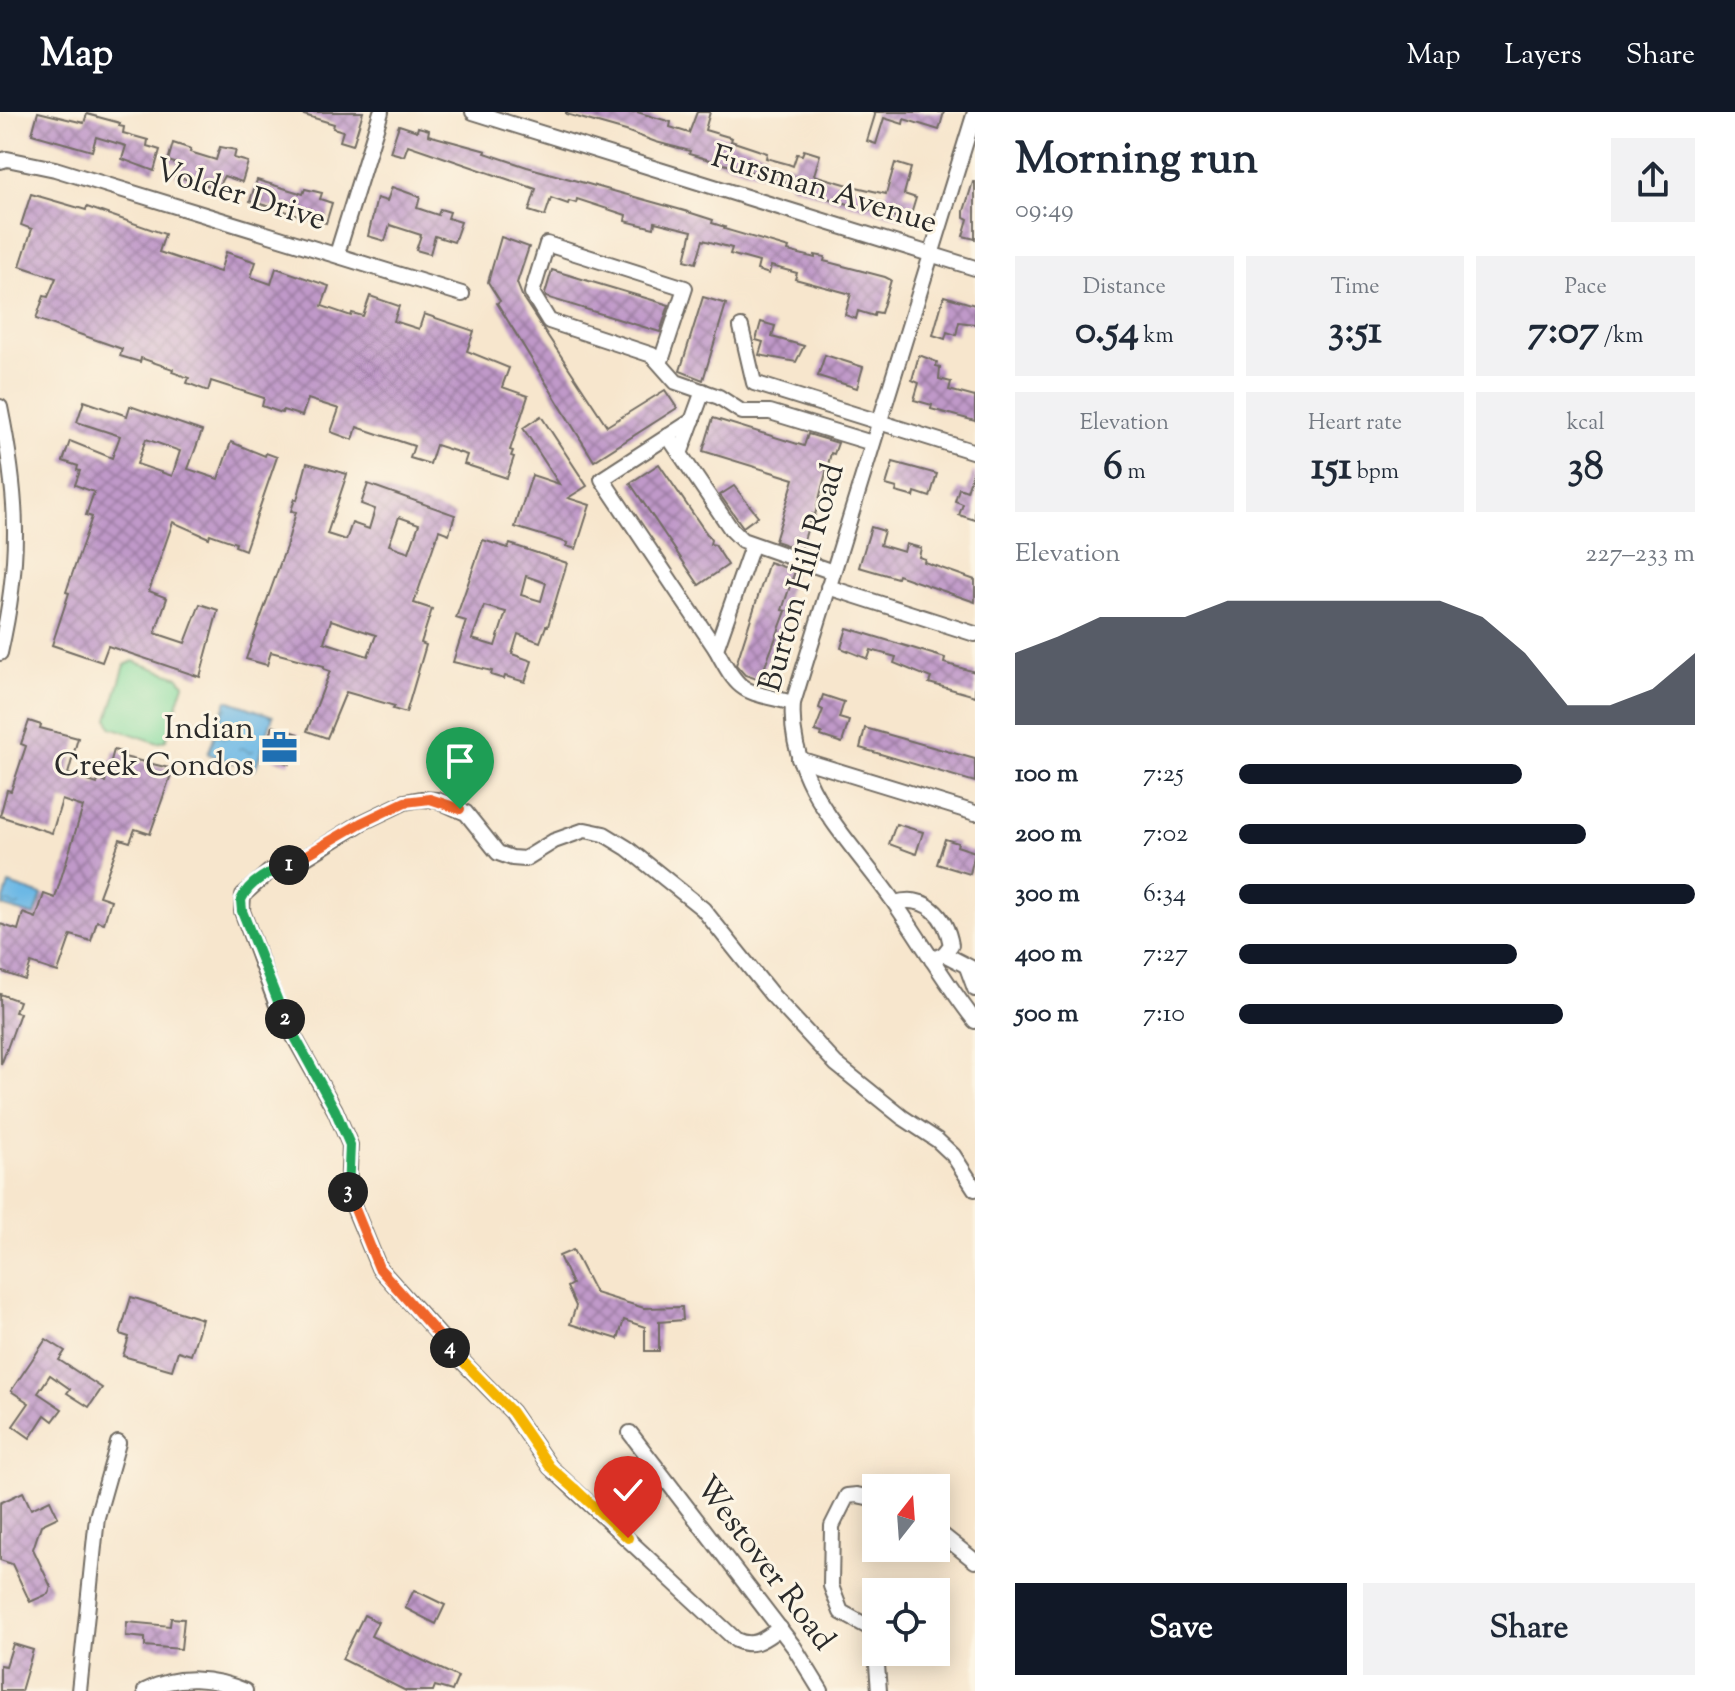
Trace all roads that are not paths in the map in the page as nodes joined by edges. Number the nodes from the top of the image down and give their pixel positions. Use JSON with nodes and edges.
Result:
{"nodes":[{"id":1,"x":381,"y":112,"type":"edge"},
{"id":2,"x":473,"y":112,"type":"edge"},
{"id":3,"x":975,"y":112,"type":"edge"},
{"id":4,"x":0,"y":161,"type":"edge"},
{"id":5,"x":337,"y":254,"type":"junction"},
{"id":6,"x":931,"y":254,"type":"junction"},
{"id":7,"x":975,"y":268,"type":"edge"},
{"id":8,"x":462,"y":294,"type":"dead end"},
{"id":9,"x":741,"y":327,"type":"dead end"},
{"id":10,"x":660,"y":364,"type":"junction"},
{"id":11,"x":703,"y":391,"type":"junction"},
{"id":12,"x":0,"y":407,"type":"edge"},
{"id":13,"x":693,"y":420,"type":"junction"},
{"id":14,"x":878,"y":422,"type":"junction"},
{"id":15,"x":668,"y":436,"type":"junction"},
{"id":16,"x":872,"y":443,"type":"junction"},
{"id":17,"x":975,"y":452,"type":"edge"},
{"id":18,"x":680,"y":454,"type":"junction"},
{"id":19,"x":752,"y":546,"type":"junction"},
{"id":20,"x":833,"y":572,"type":"junction"},
{"id":21,"x":828,"y":587,"type":"junction"},
{"id":22,"x":975,"y":634,"type":"edge"},
{"id":23,"x":716,"y":649,"type":"junction"},
{"id":24,"x":0,"y":653,"type":"edge"},
{"id":25,"x":793,"y":703,"type":"junction"},
{"id":26,"x":799,"y":759,"type":"junction"},
{"id":27,"x":975,"y":813,"type":"edge"},
{"id":28,"x":895,"y":903,"type":"junction"},
{"id":29,"x":938,"y":957,"type":"junction"},
{"id":30,"x":971,"y":968,"type":"edge"},
{"id":31,"x":975,"y":989,"type":"edge"},
{"id":32,"x":975,"y":1021,"type":"edge"},
{"id":33,"x":975,"y":1189,"type":"edge"},
{"id":34,"x":630,"y":1433,"type":"dead end"},
{"id":35,"x":118,"y":1443,"type":"dead end"},
{"id":36,"x":862,"y":1496,"type":"edge"},
{"id":37,"x":950,"y":1541,"type":"edge"},
{"id":38,"x":975,"y":1561,"type":"edge"},
{"id":39,"x":862,"y":1623,"type":"edge"},
{"id":40,"x":780,"y":1628,"type":"junction"},
{"id":41,"x":877,"y":1666,"type":"edge"},
{"id":42,"x":79,"y":1691,"type":"edge"},
{"id":43,"x":145,"y":1691,"type":"edge"},
{"id":44,"x":245,"y":1691,"type":"edge"},
{"id":45,"x":821,"y":1691,"type":"edge"},
{"id":46,"x":879,"y":1691,"type":"edge"}],
"edges":[{"from":1,"to":5,"type":"street"},
{"from":2,"to":6,"type":"street","name":"Fursman Avenue"},
{"from":3,"to":6,"type":"street","name":"Burton Hill Road"},
{"from":4,"to":5,"type":"street","name":"Volder Drive"},
{"from":5,"to":8,"type":"street","name":"Volder Drive"},
{"from":6,"to":7,"type":"street","name":"Fursman Avenue"},
{"from":6,"to":14,"type":"street","name":"Burton Hill Road"},
{"from":9,"to":14,"type":"street"},
{"from":10,"to":10,"type":"street"},
{"from":10,"to":11,"type":"street"},
{"from":11,"to":13,"type":"street"},
{"from":11,"to":16,"type":"street"},
{"from":12,"to":24,"type":"street"},
{"from":13,"to":15,"type":"street"},
{"from":13,"to":18,"type":"street"},
{"from":14,"to":16,"type":"street","name":"Burton Hill Road"},
{"from":14,"to":17,"type":"street"},
{"from":15,"to":18,"type":"street"},
{"from":15,"to":23,"type":"street"},
{"from":16,"to":20,"type":"street","name":"Burton Hill Road"},
{"from":18,"to":19,"type":"street"},
{"from":19,"to":20,"type":"street"},
{"from":19,"to":23,"type":"street"},
{"from":20,"to":21,"type":"street","name":"Burton Hill Road"},
{"from":21,"to":22,"type":"street"},
{"from":21,"to":25,"type":"street","name":"Burton Hill Road"},
{"from":23,"to":25,"type":"street"},
{"from":25,"to":26,"type":"street","name":"Burton Hill Road"},
{"from":26,"to":27,"type":"street"},
{"from":26,"to":28,"type":"street","name":"Burton Hill Road"},
{"from":28,"to":29,"type":"street","name":"Burton Hill Road"},
{"from":28,"to":29,"type":"street"},
{"from":29,"to":30,"type":"street"},
{"from":29,"to":32,"type":"street","name":"Burton Hill Road"},
{"from":30,"to":31,"type":"street"},
{"from":33,"to":40,"type":"street"},
{"from":34,"to":40,"type":"street","name":"Westover Road"},
{"from":35,"to":42,"type":"street"},
{"from":36,"to":39,"type":"street"},
{"from":37,"to":38,"type":"street"},
{"from":40,"to":45,"type":"street","name":"Westover Road"},
{"from":41,"to":46,"type":"street"},
{"from":43,"to":44,"type":"street"}]}
